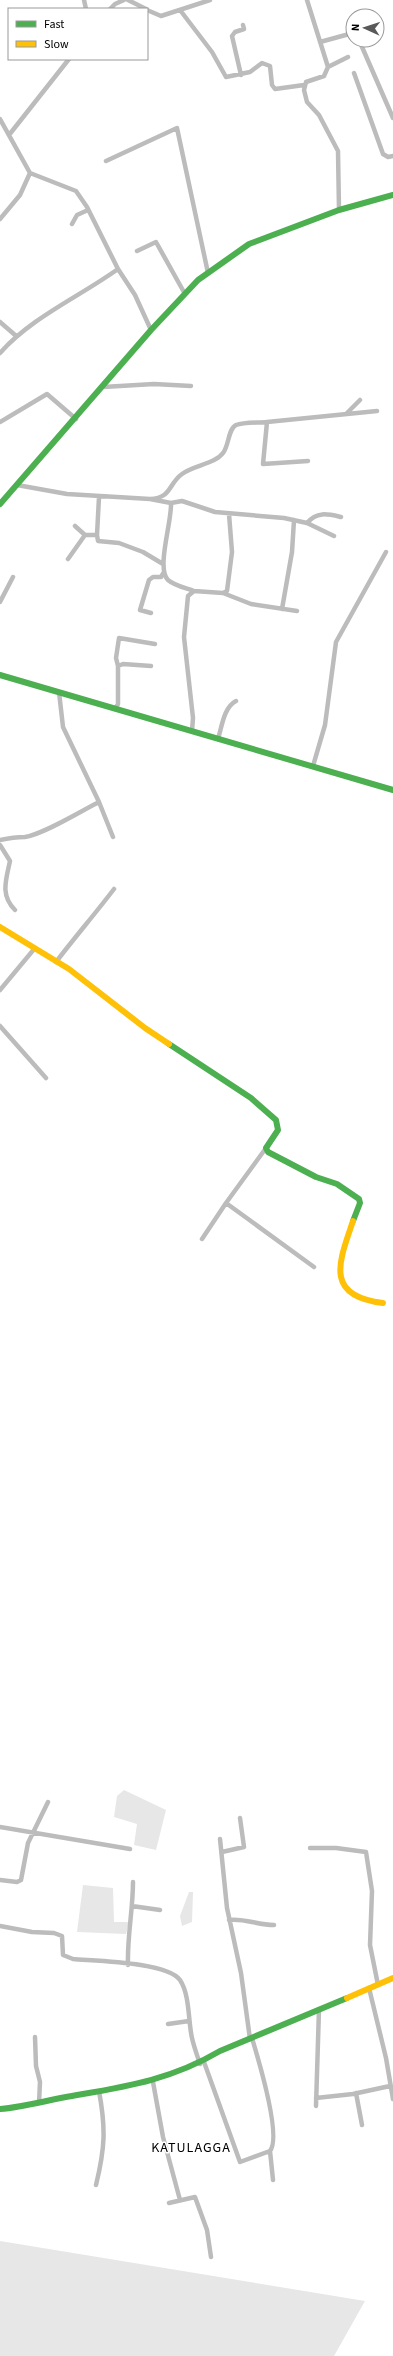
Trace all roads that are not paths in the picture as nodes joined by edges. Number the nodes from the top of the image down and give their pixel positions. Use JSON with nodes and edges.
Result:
{"nodes":[{"id":1,"x":124,"y":0,"type":"edge"},
{"id":2,"x":128,"y":0,"type":"edge"},
{"id":3,"x":210,"y":0,"type":"edge"},
{"id":4,"x":307,"y":0,"type":"edge"},
{"id":5,"x":111,"y":8,"type":"edge"},
{"id":6,"x":144,"y":8,"type":"edge"},
{"id":7,"x":148,"y":10,"type":"edge"},
{"id":8,"x":180,"y":10,"type":"junction"},
{"id":9,"x":243,"y":25,"type":"dead end"},
{"id":10,"x":345,"y":35,"type":"edge"},
{"id":11,"x":320,"y":42,"type":"junction"},
{"id":12,"x":362,"y":48,"type":"edge"},
{"id":13,"x":348,"y":57,"type":"dead end"},
{"id":14,"x":68,"y":60,"type":"edge"},
{"id":15,"x":328,"y":67,"type":"junction"},
{"id":16,"x":354,"y":73,"type":"dead end"},
{"id":17,"x":241,"y":75,"type":"junction"},
{"id":18,"x":304,"y":85,"type":"junction"},
{"id":19,"x":393,"y":118,"type":"edge"},
{"id":20,"x":0,"y":119,"type":"edge"},
{"id":21,"x":9,"y":135,"type":"junction"},
{"id":22,"x":393,"y":156,"type":"edge"},
{"id":23,"x":106,"y":161,"type":"dead end"},
{"id":24,"x":30,"y":173,"type":"junction"},
{"id":25,"x":393,"y":195,"type":"edge"},
{"id":26,"x":88,"y":210,"type":"junction"},
{"id":27,"x":339,"y":210,"type":"junction"},
{"id":28,"x":0,"y":219,"type":"edge"},
{"id":29,"x":72,"y":224,"type":"dead end"},
{"id":30,"x":137,"y":251,"type":"dead end"},
{"id":31,"x":118,"y":269,"type":"junction"},
{"id":32,"x":208,"y":273,"type":"junction"},
{"id":33,"x":185,"y":294,"type":"junction"},
{"id":34,"x":0,"y":322,"type":"edge"},
{"id":35,"x":152,"y":330,"type":"junction"},
{"id":36,"x":15,"y":335,"type":"junction"},
{"id":37,"x":0,"y":353,"type":"edge"},
{"id":38,"x":191,"y":386,"type":"dead end"},
{"id":39,"x":103,"y":387,"type":"junction"},
{"id":40,"x":360,"y":400,"type":"dead end"},
{"id":41,"x":377,"y":411,"type":"dead end"},
{"id":42,"x":346,"y":414,"type":"junction"},
{"id":43,"x":76,"y":419,"type":"junction"},
{"id":44,"x":0,"y":422,"type":"edge"},
{"id":45,"x":267,"y":422,"type":"junction"},
{"id":46,"x":308,"y":461,"type":"dead end"},
{"id":47,"x":17,"y":485,"type":"junction"},
{"id":48,"x":99,"y":497,"type":"junction"},
{"id":49,"x":150,"y":499,"type":"junction"},
{"id":50,"x":171,"y":503,"type":"junction"},
{"id":51,"x":0,"y":504,"type":"edge"},
{"id":52,"x":229,"y":514,"type":"junction"},
{"id":53,"x":341,"y":517,"type":"dead end"},
{"id":54,"x":294,"y":520,"type":"junction"},
{"id":55,"x":307,"y":523,"type":"junction"},
{"id":56,"x":75,"y":526,"type":"dead end"},
{"id":57,"x":85,"y":535,"type":"junction"},
{"id":58,"x":97,"y":536,"type":"junction"},
{"id":59,"x":334,"y":536,"type":"dead end"},
{"id":60,"x":386,"y":552,"type":"dead end"},
{"id":61,"x":68,"y":559,"type":"dead end"},
{"id":62,"x":163,"y":564,"type":"junction"},
{"id":63,"x":164,"y":572,"type":"junction"},
{"id":64,"x":13,"y":577,"type":"dead end"},
{"id":65,"x":185,"y":588,"type":"junction"},
{"id":66,"x":194,"y":591,"type":"junction"},
{"id":67,"x":223,"y":593,"type":"junction"},
{"id":68,"x":188,"y":596,"type":"junction"},
{"id":69,"x":0,"y":602,"type":"edge"},
{"id":70,"x":282,"y":609,"type":"junction"},
{"id":71,"x":297,"y":611,"type":"dead end"},
{"id":72,"x":151,"y":613,"type":"dead end"},
{"id":73,"x":155,"y":644,"type":"dead end"},
{"id":74,"x":118,"y":666,"type":"junction"},
{"id":75,"x":151,"y":666,"type":"dead end"},
{"id":76,"x":0,"y":675,"type":"edge"},
{"id":77,"x":59,"y":692,"type":"junction"},
{"id":78,"x":236,"y":701,"type":"dead end"},
{"id":79,"x":115,"y":709,"type":"junction"},
{"id":80,"x":192,"y":731,"type":"junction"},
{"id":81,"x":218,"y":739,"type":"junction"},
{"id":82,"x":313,"y":766,"type":"junction"},
{"id":83,"x":393,"y":790,"type":"edge"},
{"id":84,"x":99,"y":802,"type":"junction"},
{"id":85,"x":113,"y":837,"type":"dead end"},
{"id":86,"x":0,"y":840,"type":"edge"},
{"id":87,"x":0,"y":845,"type":"edge"},
{"id":88,"x":114,"y":889,"type":"dead end"},
{"id":89,"x":15,"y":910,"type":"dead end"},
{"id":90,"x":0,"y":927,"type":"edge"},
{"id":91,"x":35,"y":948,"type":"junction"},
{"id":92,"x":56,"y":962,"type":"junction"},
{"id":93,"x":0,"y":990,"type":"edge"},
{"id":94,"x":0,"y":1026,"type":"edge"},
{"id":95,"x":46,"y":1078,"type":"dead end"},
{"id":96,"x":266,"y":1148,"type":"junction"},
{"id":97,"x":226,"y":1203,"type":"junction"},
{"id":98,"x":202,"y":1239,"type":"dead end"},
{"id":99,"x":314,"y":1267,"type":"dead end"},
{"id":100,"x":383,"y":1303,"type":"dead end"},
{"id":101,"x":48,"y":1802,"type":"dead end"},
{"id":102,"x":240,"y":1818,"type":"dead end"},
{"id":103,"x":0,"y":1827,"type":"edge"},
{"id":104,"x":32,"y":1831,"type":"junction"},
{"id":105,"x":220,"y":1839,"type":"dead end"},
{"id":106,"x":130,"y":1848,"type":"dead end"},
{"id":107,"x":310,"y":1848,"type":"dead end"},
{"id":108,"x":222,"y":1852,"type":"junction"},
{"id":109,"x":0,"y":1880,"type":"edge"},
{"id":110,"x":133,"y":1882,"type":"dead end"},
{"id":111,"x":132,"y":1906,"type":"junction"},
{"id":112,"x":160,"y":1910,"type":"dead end"},
{"id":113,"x":229,"y":1920,"type":"junction"},
{"id":114,"x":274,"y":1925,"type":"dead end"},
{"id":115,"x":0,"y":1926,"type":"edge"},
{"id":116,"x":128,"y":1965,"type":"junction"},
{"id":117,"x":393,"y":1978,"type":"edge"},
{"id":118,"x":378,"y":1985,"type":"junction"},
{"id":119,"x":369,"y":1988,"type":"junction"},
{"id":120,"x":319,"y":2009,"type":"junction"},
{"id":121,"x":189,"y":2021,"type":"junction"},
{"id":122,"x":168,"y":2024,"type":"dead end"},
{"id":123,"x":35,"y":2037,"type":"dead end"},
{"id":124,"x":251,"y":2038,"type":"junction"},
{"id":125,"x":202,"y":2063,"type":"junction"},
{"id":126,"x":153,"y":2082,"type":"junction"},
{"id":127,"x":390,"y":2086,"type":"junction"},
{"id":128,"x":99,"y":2091,"type":"junction"},
{"id":129,"x":356,"y":2093,"type":"junction"},
{"id":130,"x":316,"y":2098,"type":"junction"},
{"id":131,"x":393,"y":2099,"type":"edge"},
{"id":132,"x":39,"y":2103,"type":"junction"},
{"id":133,"x":316,"y":2106,"type":"dead end"},
{"id":134,"x":0,"y":2109,"type":"edge"},
{"id":135,"x":362,"y":2125,"type":"dead end"},
{"id":136,"x":270,"y":2151,"type":"junction"},
{"id":137,"x":273,"y":2180,"type":"dead end"},
{"id":138,"x":96,"y":2185,"type":"dead end"},
{"id":139,"x":180,"y":2200,"type":"junction"},
{"id":140,"x":169,"y":2203,"type":"dead end"},
{"id":141,"x":211,"y":2257,"type":"dead end"}],
"edges":[{"from":1,"to":5,"type":"street"},
{"from":2,"to":6,"type":"street"},
{"from":3,"to":8,"type":"street"},
{"from":4,"to":11,"type":"street"},
{"from":7,"to":8,"type":"street"},
{"from":8,"to":17,"type":"street"},
{"from":9,"to":17,"type":"street"},
{"from":10,"to":11,"type":"street"},
{"from":11,"to":15,"type":"street"},
{"from":12,"to":19,"type":"street"},
{"from":13,"to":15,"type":"street"},
{"from":14,"to":21,"type":"street"},
{"from":15,"to":18,"type":"street"},
{"from":16,"to":22,"type":"street"},
{"from":17,"to":18,"type":"street"},
{"from":18,"to":27,"type":"street"},
{"from":20,"to":21,"type":"street"},
{"from":21,"to":24,"type":"street"},
{"from":23,"to":32,"type":"street"},
{"from":24,"to":26,"type":"street"},
{"from":24,"to":28,"type":"street"},
{"from":25,"to":27,"type":"street"},
{"from":26,"to":29,"type":"street"},
{"from":26,"to":31,"type":"street"},
{"from":27,"to":32,"type":"street"},
{"from":30,"to":33,"type":"street"},
{"from":31,"to":35,"type":"street"},
{"from":31,"to":36,"type":"street"},
{"from":32,"to":33,"type":"street"},
{"from":33,"to":35,"type":"street"},
{"from":34,"to":36,"type":"street"},
{"from":35,"to":39,"type":"street"},
{"from":36,"to":37,"type":"street"},
{"from":38,"to":39,"type":"street"},
{"from":39,"to":43,"type":"street"},
{"from":40,"to":42,"type":"street"},
{"from":41,"to":42,"type":"street"},
{"from":42,"to":45,"type":"street"},
{"from":43,"to":44,"type":"street"},
{"from":43,"to":47,"type":"street"},
{"from":45,"to":46,"type":"street"},
{"from":45,"to":49,"type":"street"},
{"from":47,"to":48,"type":"street"},
{"from":47,"to":51,"type":"street"},
{"from":48,"to":49,"type":"street"},
{"from":48,"to":58,"type":"street"},
{"from":49,"to":50,"type":"street"},
{"from":50,"to":52,"type":"street"},
{"from":50,"to":62,"type":"street"},
{"from":52,"to":54,"type":"street"},
{"from":52,"to":67,"type":"street"},
{"from":53,"to":55,"type":"street"},
{"from":54,"to":55,"type":"street"},
{"from":54,"to":70,"type":"street"},
{"from":55,"to":59,"type":"street"},
{"from":56,"to":57,"type":"street"},
{"from":57,"to":58,"type":"street"},
{"from":57,"to":61,"type":"street"},
{"from":58,"to":62,"type":"street"},
{"from":60,"to":82,"type":"street"},
{"from":62,"to":63,"type":"street"},
{"from":63,"to":65,"type":"street"},
{"from":63,"to":72,"type":"street"},
{"from":64,"to":69,"type":"street"},
{"from":65,"to":66,"type":"street"},
{"from":65,"to":68,"type":"street"},
{"from":66,"to":67,"type":"street"},
{"from":66,"to":68,"type":"street"},
{"from":67,"to":70,"type":"street"},
{"from":68,"to":80,"type":"street"},
{"from":70,"to":71,"type":"street"},
{"from":73,"to":74,"type":"street"},
{"from":74,"to":75,"type":"street"},
{"from":74,"to":79,"type":"street"},
{"from":76,"to":77,"type":"street"},
{"from":77,"to":79,"type":"street"},
{"from":77,"to":84,"type":"street"},
{"from":78,"to":81,"type":"street"},
{"from":79,"to":80,"type":"street"},
{"from":80,"to":81,"type":"street"},
{"from":81,"to":82,"type":"street"},
{"from":82,"to":83,"type":"street"},
{"from":84,"to":85,"type":"street"},
{"from":84,"to":86,"type":"street"},
{"from":87,"to":89,"type":"street"},
{"from":88,"to":92,"type":"street"},
{"from":90,"to":91,"type":"street"},
{"from":91,"to":92,"type":"street"},
{"from":91,"to":93,"type":"street"},
{"from":92,"to":96,"type":"street"},
{"from":94,"to":95,"type":"street"},
{"from":96,"to":97,"type":"street"},
{"from":96,"to":100,"type":"street"},
{"from":97,"to":98,"type":"street"},
{"from":97,"to":99,"type":"street"},
{"from":101,"to":104,"type":"street"},
{"from":102,"to":108,"type":"street"},
{"from":103,"to":104,"type":"street"},
{"from":104,"to":106,"type":"street"},
{"from":104,"to":109,"type":"street"},
{"from":105,"to":108,"type":"street"},
{"from":107,"to":118,"type":"street"},
{"from":108,"to":113,"type":"street"},
{"from":110,"to":111,"type":"street"},
{"from":111,"to":112,"type":"street"},
{"from":111,"to":116,"type":"street"},
{"from":113,"to":114,"type":"street"},
{"from":113,"to":124,"type":"street"},
{"from":115,"to":116,"type":"street"},
{"from":116,"to":121,"type":"street"},
{"from":117,"to":118,"type":"street"},
{"from":118,"to":119,"type":"street"},
{"from":119,"to":120,"type":"street"},
{"from":119,"to":127,"type":"street"},
{"from":120,"to":124,"type":"street"},
{"from":120,"to":130,"type":"street"},
{"from":121,"to":122,"type":"street"},
{"from":121,"to":125,"type":"street"},
{"from":123,"to":132,"type":"street"},
{"from":124,"to":125,"type":"street"},
{"from":124,"to":136,"type":"street"},
{"from":125,"to":126,"type":"street"},
{"from":125,"to":136,"type":"street"},
{"from":126,"to":128,"type":"street"},
{"from":126,"to":139,"type":"street"},
{"from":127,"to":129,"type":"street"},
{"from":127,"to":131,"type":"street"},
{"from":128,"to":132,"type":"street"},
{"from":128,"to":138,"type":"street"},
{"from":129,"to":130,"type":"street"},
{"from":129,"to":135,"type":"street"},
{"from":130,"to":133,"type":"street"},
{"from":132,"to":134,"type":"street"},
{"from":136,"to":137,"type":"street"},
{"from":139,"to":140,"type":"street"},
{"from":139,"to":141,"type":"street"}]}
